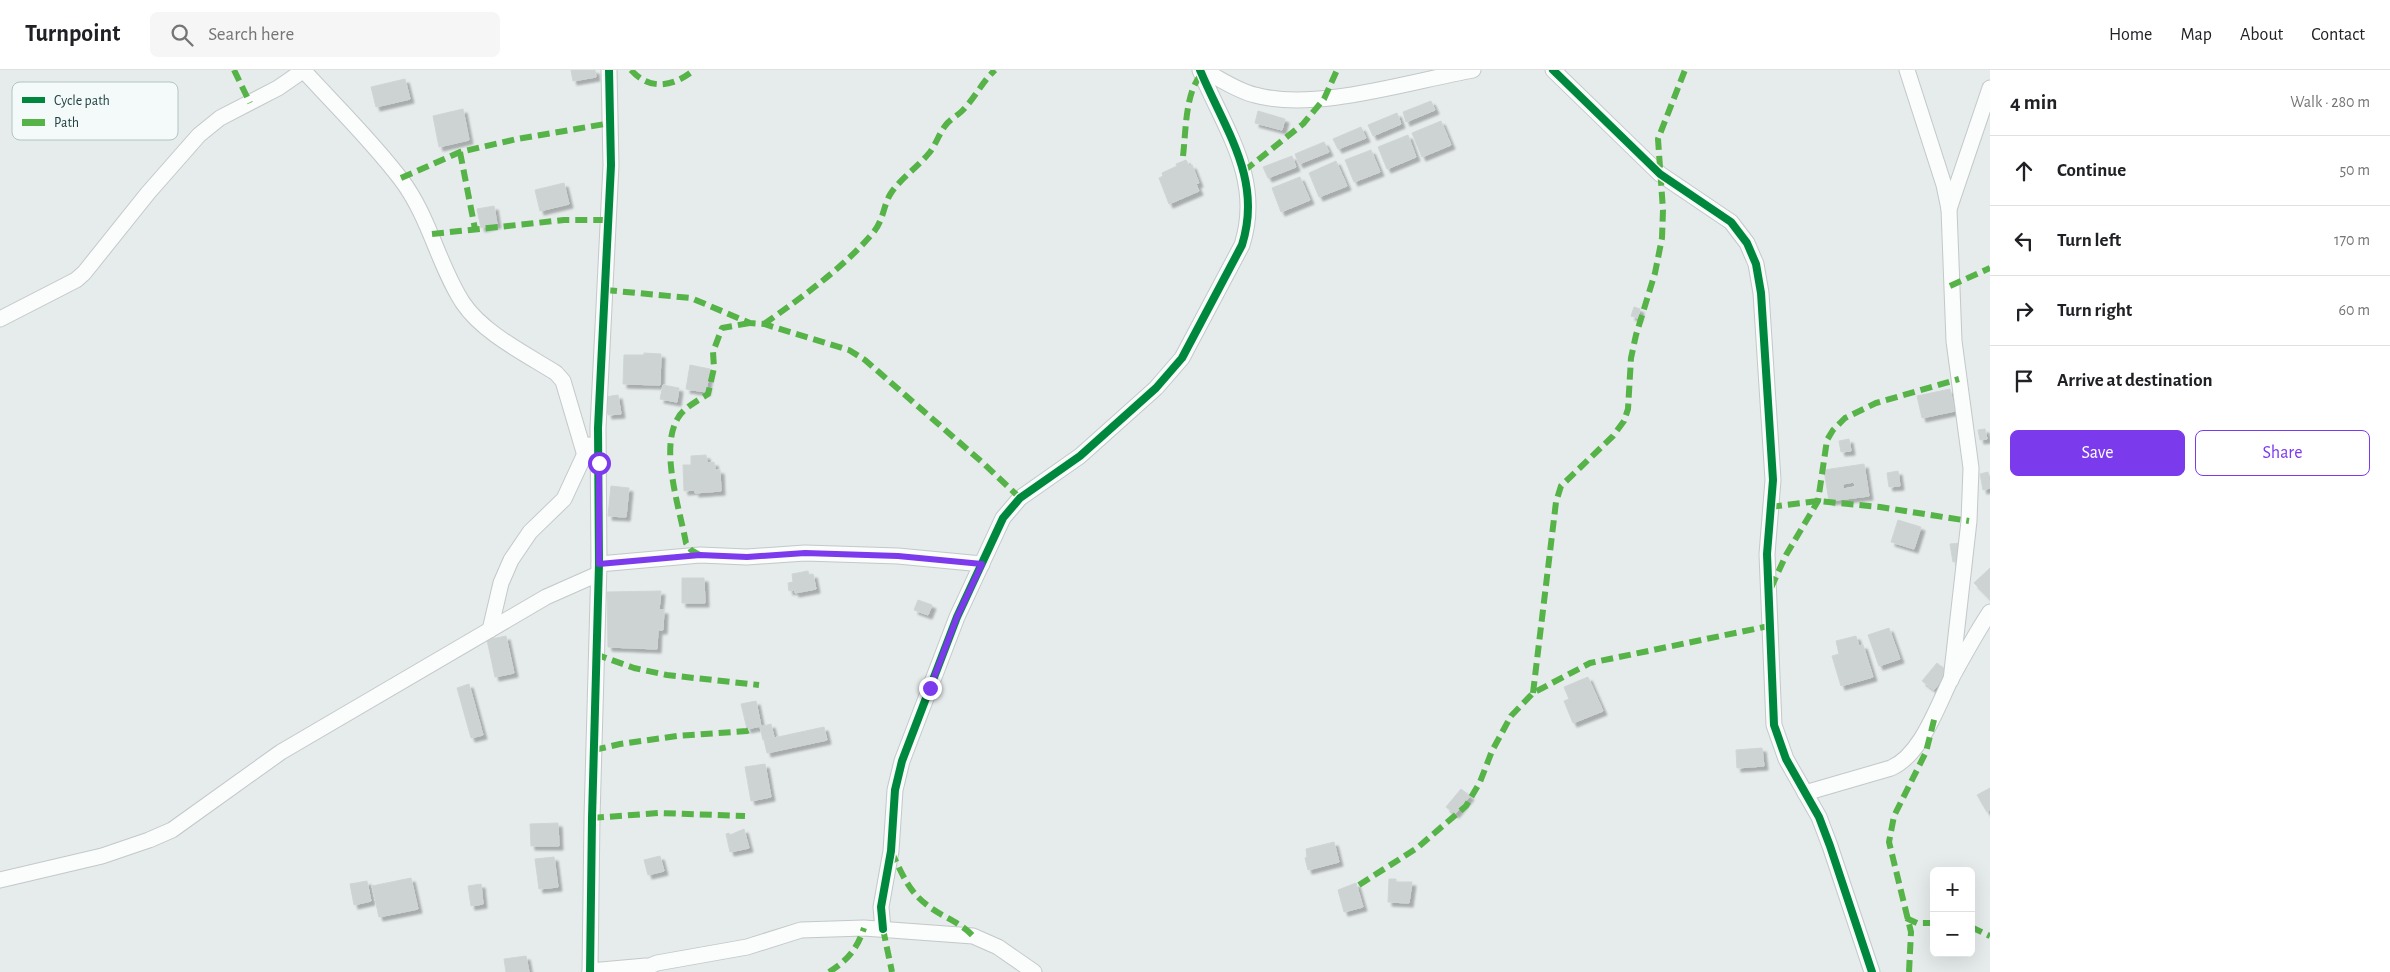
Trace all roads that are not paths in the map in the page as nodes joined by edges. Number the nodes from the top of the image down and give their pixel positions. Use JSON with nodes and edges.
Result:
{"nodes":[{"id":1,"x":304,"y":70,"type":"edge"},
{"id":2,"x":610,"y":70,"type":"edge"},
{"id":3,"x":1202,"y":70,"type":"edge"},
{"id":4,"x":1473,"y":70,"type":"edge"},
{"id":5,"x":1553,"y":70,"type":"edge"},
{"id":6,"x":1907,"y":70,"type":"edge"},
{"id":7,"x":1990,"y":88,"type":"edge"},
{"id":8,"x":1949,"y":209,"type":"junction"},
{"id":9,"x":0,"y":319,"type":"edge"},
{"id":10,"x":598,"y":428,"type":"junction"},
{"id":11,"x":584,"y":452,"type":"junction"},
{"id":12,"x":982,"y":564,"type":"junction"},
{"id":13,"x":599,"y":569,"type":"junction"},
{"id":14,"x":1990,"y":612,"type":"edge"},
{"id":15,"x":490,"y":630,"type":"junction"},
{"id":16,"x":1951,"y":680,"type":"junction"},
{"id":17,"x":1805,"y":792,"type":"junction"},
{"id":18,"x":0,"y":880,"type":"edge"},
{"id":19,"x":883,"y":929,"type":"junction"},
{"id":20,"x":641,"y":969,"type":"edge"},
{"id":21,"x":590,"y":972,"type":"edge"},
{"id":22,"x":1034,"y":972,"type":"edge"},
{"id":23,"x":1872,"y":972,"type":"edge"}],
"edges":[{"from":1,"to":9,"type":"street"},
{"from":1,"to":11,"type":"street"},
{"from":2,"to":10,"type":"street"},
{"from":3,"to":4,"type":"street"},
{"from":3,"to":12,"type":"street"},
{"from":5,"to":17,"type":"street"},
{"from":6,"to":8,"type":"street"},
{"from":7,"to":8,"type":"street"},
{"from":8,"to":16,"type":"street"},
{"from":10,"to":11,"type":"street"},
{"from":10,"to":13,"type":"street"},
{"from":11,"to":15,"type":"street"},
{"from":12,"to":13,"type":"street"},
{"from":12,"to":19,"type":"street"},
{"from":13,"to":15,"type":"street"},
{"from":13,"to":21,"type":"street"},
{"from":14,"to":16,"type":"street"},
{"from":15,"to":18,"type":"street"},
{"from":16,"to":17,"type":"street"},
{"from":17,"to":23,"type":"street"},
{"from":19,"to":20,"type":"street"},
{"from":19,"to":22,"type":"street"},
{"from":20,"to":21,"type":"street"}]}
